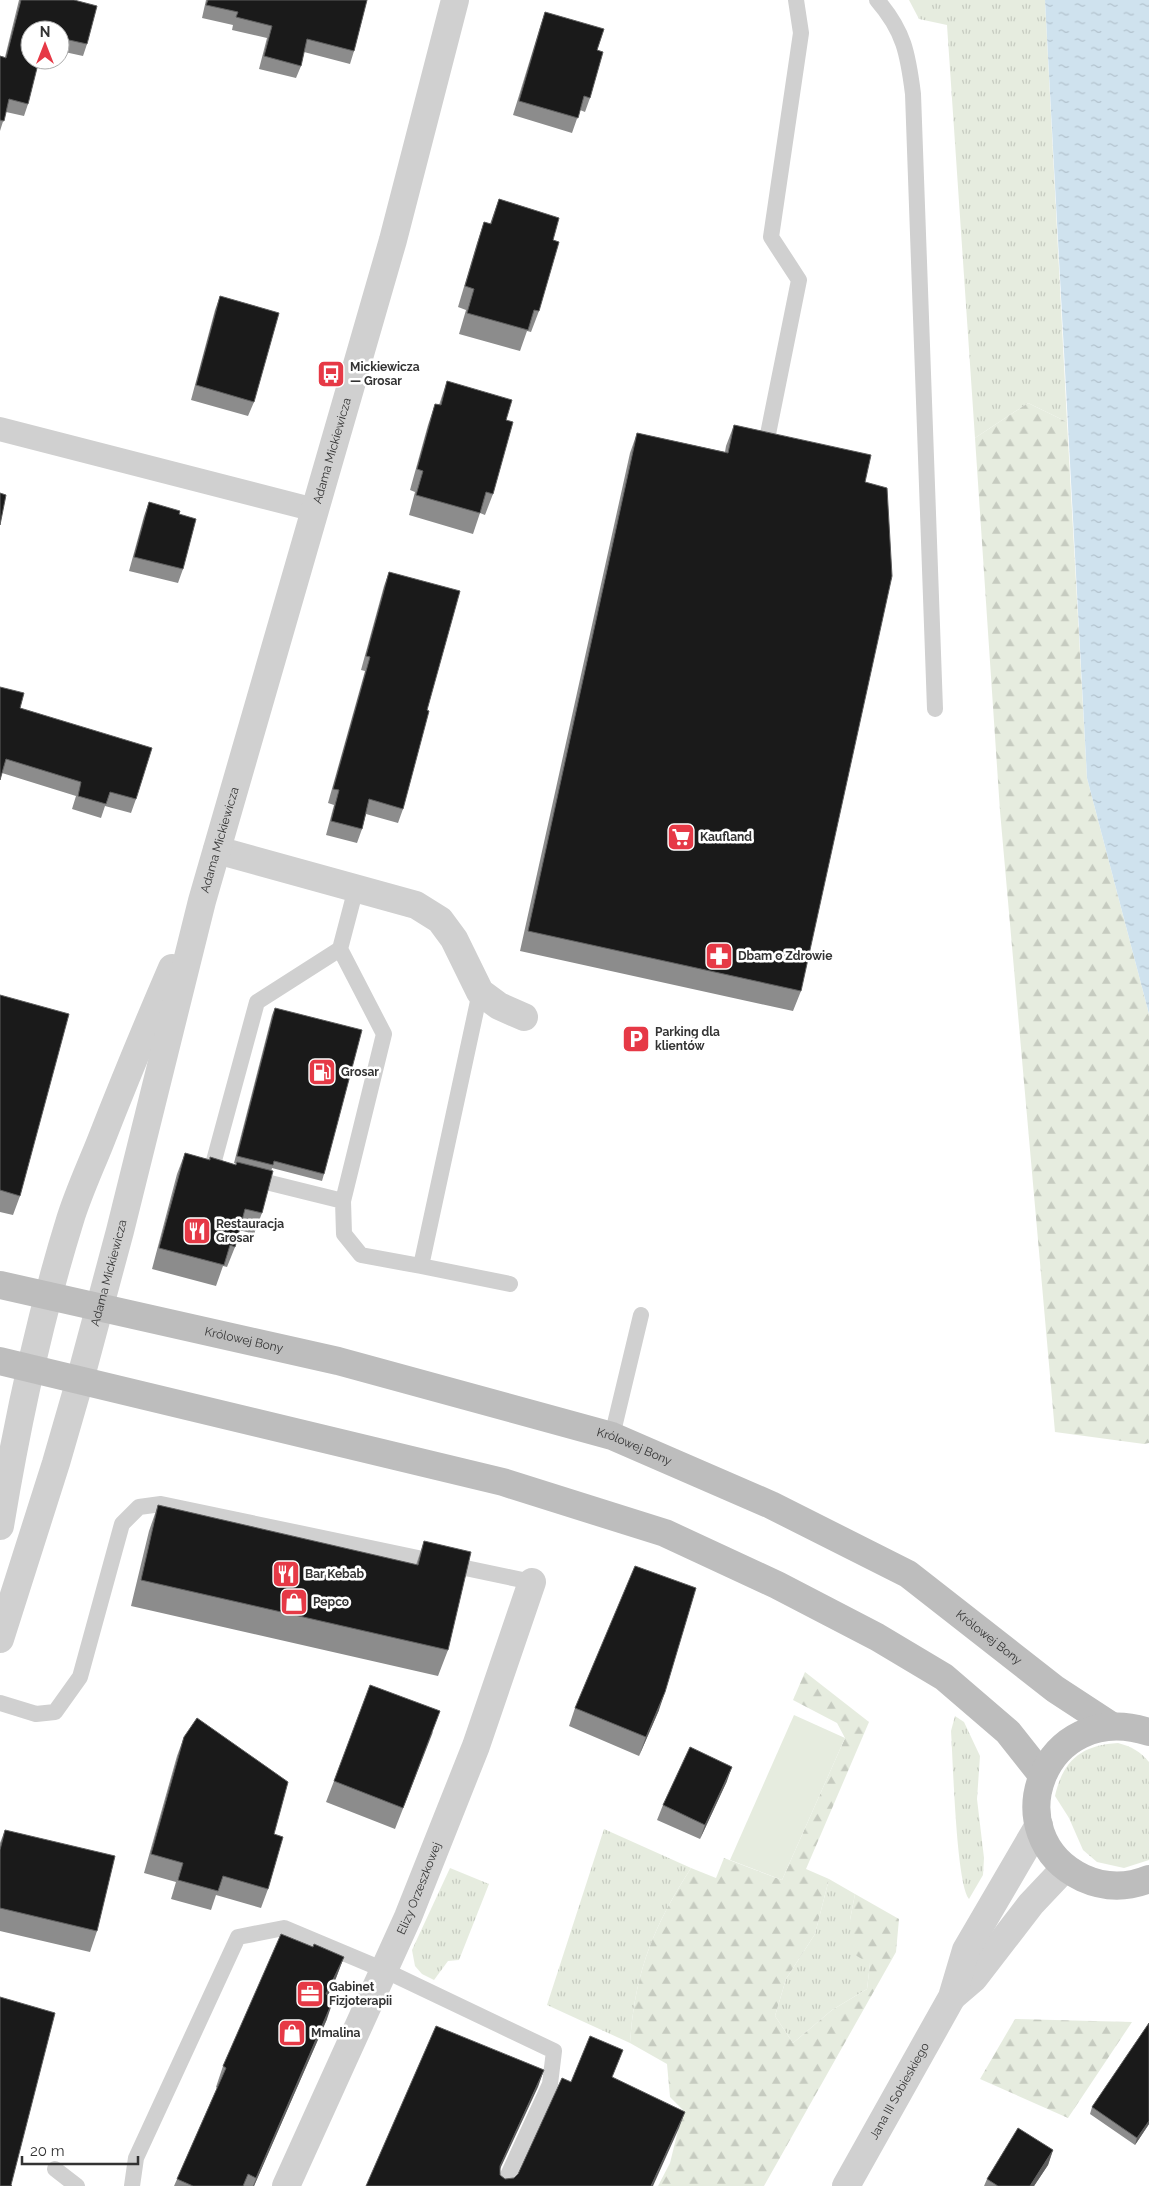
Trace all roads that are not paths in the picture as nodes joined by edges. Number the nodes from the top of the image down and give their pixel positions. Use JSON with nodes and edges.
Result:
{"nodes":[{"id":1,"x":455,"y":0,"type":"edge"},
{"id":2,"x":796,"y":0,"type":"edge"},
{"id":3,"x":877,"y":0,"type":"edge"},
{"id":4,"x":0,"y":430,"type":"edge"},
{"id":5,"x":766,"y":444,"type":"edge"},
{"id":6,"x":316,"y":510,"type":"junction"},
{"id":7,"x":935,"y":709,"type":"dead end"},
{"id":8,"x":217,"y":850,"type":"junction"},
{"id":9,"x":356,"y":888,"type":"junction"},
{"id":10,"x":202,"y":901,"type":"junction"},
{"id":11,"x":340,"y":949,"type":"junction"},
{"id":12,"x":480,"y":992,"type":"junction"},
{"id":13,"x":524,"y":1017,"type":"dead end"},
{"id":14,"x":343,"y":1201,"type":"junction"},
{"id":15,"x":421,"y":1266,"type":"junction"},
{"id":16,"x":0,"y":1284,"type":"edge"},
{"id":17,"x":510,"y":1284,"type":"dead end"},
{"id":18,"x":48,"y":1295,"type":"junction"},
{"id":19,"x":98,"y":1308,"type":"junction"},
{"id":20,"x":641,"y":1314,"type":"dead end"},
{"id":21,"x":0,"y":1361,"type":"edge"},
{"id":22,"x":31,"y":1368,"type":"junction"},
{"id":23,"x":80,"y":1380,"type":"junction"},
{"id":24,"x":612,"y":1436,"type":"junction"},
{"id":25,"x":0,"y":1526,"type":"edge"},
{"id":26,"x":532,"y":1582,"type":"joint"},
{"id":27,"x":0,"y":1640,"type":"edge"},
{"id":28,"x":0,"y":1703,"type":"edge"},
{"id":29,"x":1110,"y":1725,"type":"junction"},
{"id":30,"x":1149,"y":1732,"type":"edge"},
{"id":31,"x":1042,"y":1775,"type":"junction"},
{"id":32,"x":1039,"y":1825,"type":"junction"},
{"id":33,"x":1065,"y":1868,"type":"junction"},
{"id":34,"x":1144,"y":1886,"type":"edge"},
{"id":35,"x":384,"y":1970,"type":"junction"},
{"id":36,"x":952,"y":1997,"type":"junction"},
{"id":37,"x":55,"y":2169,"type":"dead end"},
{"id":38,"x":76,"y":2186,"type":"edge"},
{"id":39,"x":132,"y":2186,"type":"edge"},
{"id":40,"x":286,"y":2186,"type":"edge"},
{"id":41,"x":503,"y":2186,"type":"edge"},
{"id":42,"x":846,"y":2186,"type":"edge"}],
"edges":[{"from":1,"to":6,"type":"street","name":"Adama Mickiewicza"},
{"from":2,"to":5,"type":"lane"},
{"from":3,"to":7,"type":"lane"},
{"from":4,"to":6,"type":"street"},
{"from":6,"to":8,"type":"street","name":"Adama Mickiewicza"},
{"from":8,"to":9,"type":"street"},
{"from":8,"to":10,"type":"street","name":"Adama Mickiewicza"},
{"from":9,"to":11,"type":"lane"},
{"from":9,"to":12,"type":"street"},
{"from":10,"to":18,"type":"street","name":"Adama Mickiewicza"},
{"from":10,"to":19,"type":"street","name":"Adama Mickiewicza"},
{"from":11,"to":14,"type":"lane"},
{"from":11,"to":14,"type":"lane"},
{"from":12,"to":13,"type":"street"},
{"from":12,"to":15,"type":"lane"},
{"from":14,"to":15,"type":"lane"},
{"from":15,"to":17,"type":"lane"},
{"from":16,"to":18,"type":"main road","name":"Królowej Bony"},
{"from":18,"to":19,"type":"main road","name":"Królowej Bony"},
{"from":18,"to":22,"type":"street","name":"Adama Mickiewicza"},
{"from":19,"to":23,"type":"street","name":"Adama Mickiewicza"},
{"from":19,"to":24,"type":"main road","name":"Królowej Bony"},
{"from":20,"to":24,"type":"lane"},
{"from":21,"to":22,"type":"main road"},
{"from":22,"to":23,"type":"main road"},
{"from":22,"to":25,"type":"street","name":"Adama Mickiewicza"},
{"from":23,"to":27,"type":"street","name":"Adama Mickiewicza"},
{"from":23,"to":31,"type":"main road"},
{"from":24,"to":29,"type":"main road","name":"Królowej Bony"},
{"from":26,"to":28,"type":"lane"},
{"from":26,"to":35,"type":"street","name":"Elizy Orzeszkowej"},
{"from":29,"to":30,"type":"main road"},
{"from":29,"to":31,"type":"main road"},
{"from":31,"to":32,"type":"main road"},
{"from":32,"to":33,"type":"main road"},
{"from":32,"to":36,"type":"street","name":"Jana III Sobieskiego"},
{"from":33,"to":34,"type":"main road"},
{"from":33,"to":36,"type":"street","name":"Jana III Sobieskiego"},
{"from":35,"to":39,"type":"lane"},
{"from":35,"to":40,"type":"street","name":"Elizy Orzeszkowej"},
{"from":35,"to":41,"type":"lane"},
{"from":36,"to":42,"type":"street","name":"Jana III Sobieskiego"},
{"from":37,"to":38,"type":"lane"}]}
